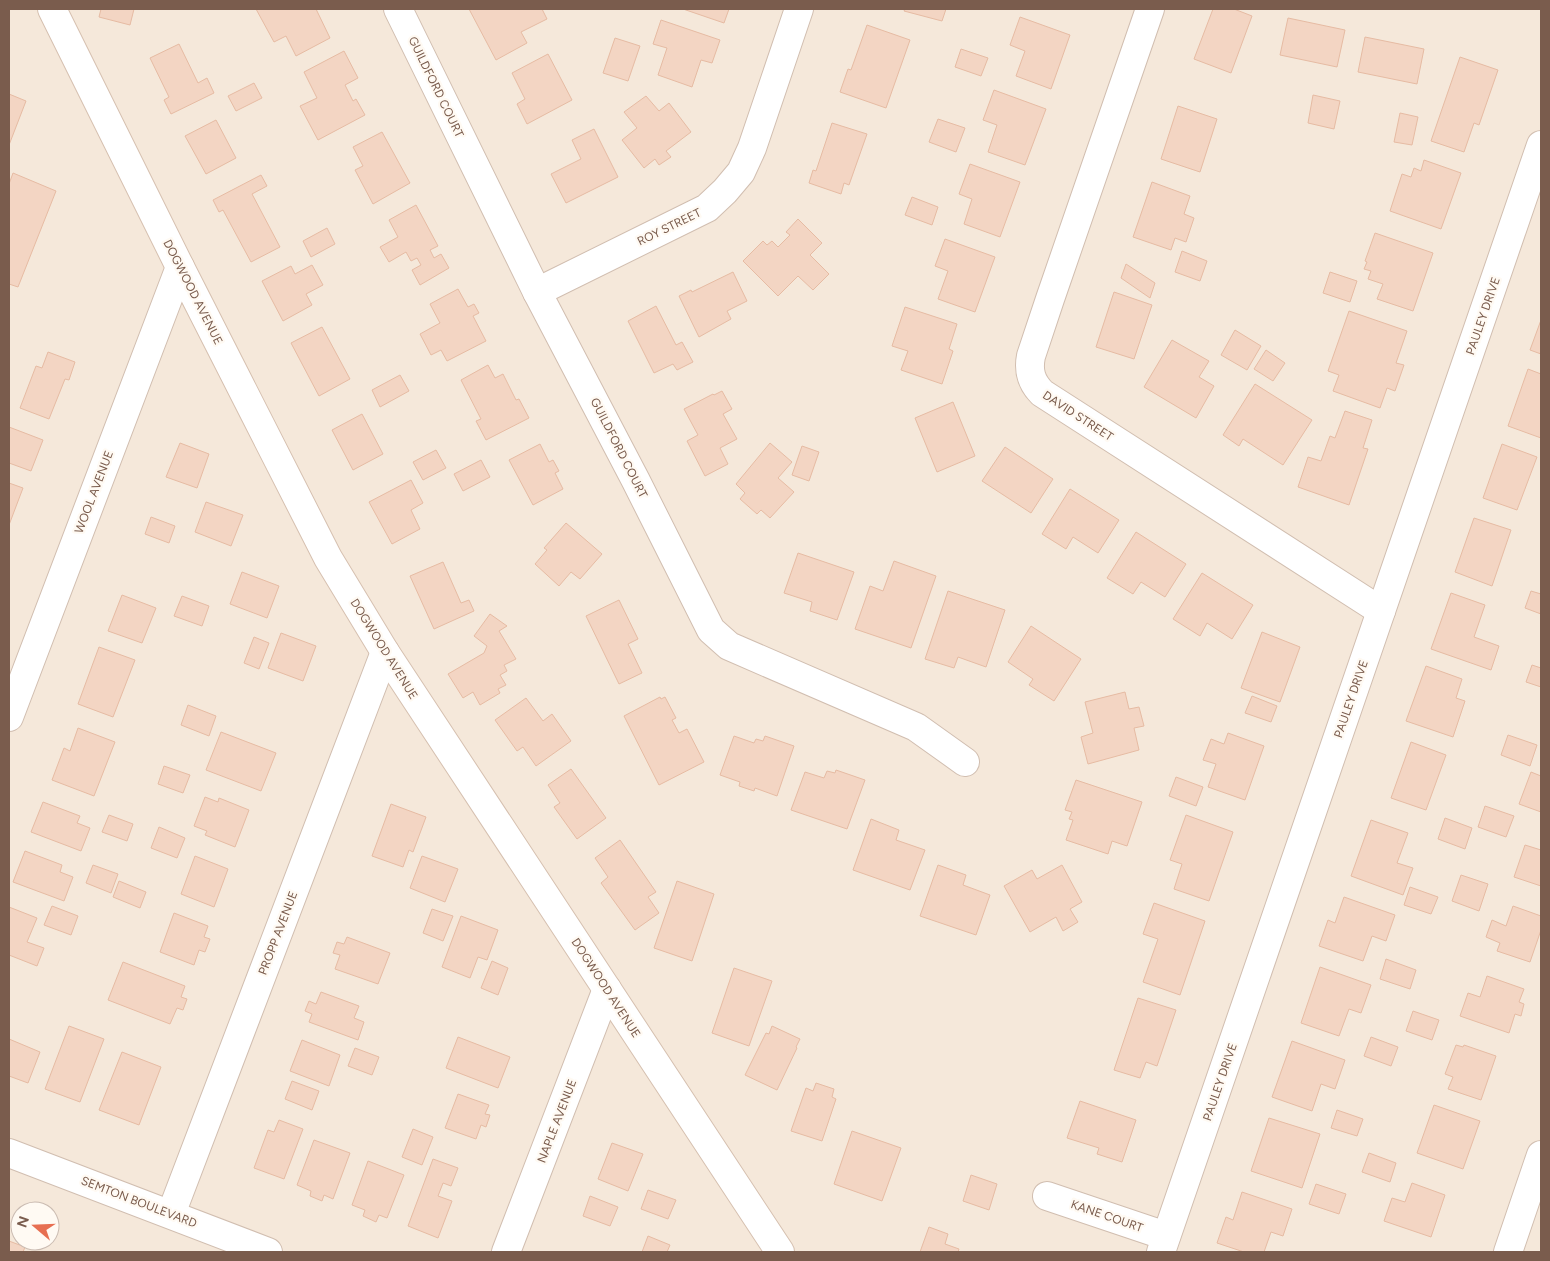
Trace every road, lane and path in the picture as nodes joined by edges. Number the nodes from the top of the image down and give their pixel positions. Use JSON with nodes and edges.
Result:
{"nodes":[{"id":1,"x":52,"y":9,"type":"edge"},
{"id":2,"x":398,"y":9,"type":"edge"},
{"id":3,"x":800,"y":9,"type":"edge"},
{"id":4,"x":1150,"y":9,"type":"edge"},
{"id":5,"x":1541,"y":145,"type":"edge"},
{"id":6,"x":180,"y":267,"type":"junction"},
{"id":7,"x":537,"y":292,"type":"junction"},
{"id":8,"x":1381,"y":611,"type":"junction"},
{"id":9,"x":385,"y":652,"type":"junction"},
{"id":10,"x":9,"y":717,"type":"edge"},
{"id":11,"x":965,"y":762,"type":"dead end"},
{"id":12,"x":607,"y":989,"type":"junction"},
{"id":13,"x":9,"y":1153,"type":"edge"},
{"id":14,"x":1541,"y":1154,"type":"edge"},
{"id":15,"x":1047,"y":1196,"type":"dead end"},
{"id":16,"x":171,"y":1214,"type":"junction"},
{"id":17,"x":1164,"y":1244,"type":"edge"},
{"id":18,"x":268,"y":1252,"type":"edge"},
{"id":19,"x":506,"y":1252,"type":"edge"},
{"id":20,"x":780,"y":1252,"type":"edge"},
{"id":21,"x":1508,"y":1252,"type":"edge"}],
"edges":[{"from":1,"to":6,"type":"street","name":"DOGWOOD AVENUE"},
{"from":2,"to":7,"type":"street","name":"GUILDFORD COURT"},
{"from":3,"to":7,"type":"street","name":"ROY STREET"},
{"from":4,"to":8,"type":"street","name":"DAVID STREET"},
{"from":5,"to":8,"type":"street","name":"PAULEY DRIVE"},
{"from":6,"to":9,"type":"street","name":"DOGWOOD AVENUE"},
{"from":6,"to":10,"type":"street","name":"WOOL AVENUE"},
{"from":7,"to":11,"type":"street","name":"GUILDFORD COURT"},
{"from":8,"to":17,"type":"street","name":"PAULEY DRIVE"},
{"from":9,"to":12,"type":"street","name":"DOGWOOD AVENUE"},
{"from":9,"to":16,"type":"street","name":"PROPP AVENUE"},
{"from":12,"to":19,"type":"street","name":"NAPLE AVENUE"},
{"from":12,"to":20,"type":"street","name":"DOGWOOD AVENUE"},
{"from":13,"to":16,"type":"street","name":"SEMTON BOULEVARD"},
{"from":14,"to":21,"type":"street"},
{"from":15,"to":17,"type":"street","name":"KANE COURT"},
{"from":16,"to":18,"type":"street","name":"SEMTON BOULEVARD"}]}
